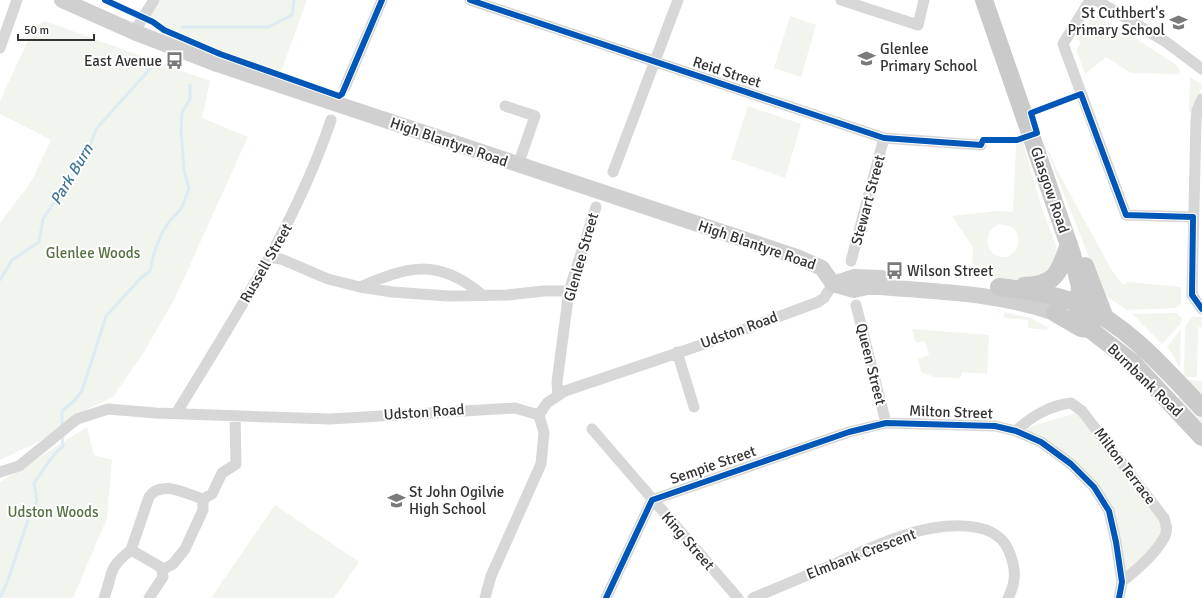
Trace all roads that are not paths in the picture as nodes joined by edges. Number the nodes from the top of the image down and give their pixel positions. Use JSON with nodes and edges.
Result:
{"nodes":[{"id":1,"x":17,"y":0,"type":"edge"},
{"id":2,"x":62,"y":0,"type":"edge"},
{"id":3,"x":154,"y":0,"type":"edge"},
{"id":4,"x":382,"y":0,"type":"edge"},
{"id":5,"x":470,"y":0,"type":"edge"},
{"id":6,"x":678,"y":0,"type":"edge"},
{"id":7,"x":841,"y":0,"type":"edge"},
{"id":8,"x":924,"y":0,"type":"edge"},
{"id":9,"x":984,"y":0,"type":"edge"},
{"id":10,"x":1090,"y":0,"type":"edge"},
{"id":11,"x":1096,"y":0,"type":"edge"},
{"id":12,"x":134,"y":32,"type":"junction"},
{"id":13,"x":0,"y":48,"type":"edge"},
{"id":14,"x":654,"y":61,"type":"junction"},
{"id":15,"x":1202,"y":69,"type":"edge"},
{"id":16,"x":345,"y":87,"type":"dead end"},
{"id":17,"x":1202,"y":99,"type":"edge"},
{"id":18,"x":505,"y":106,"type":"dead end"},
{"id":19,"x":331,"y":120,"type":"dead end"},
{"id":20,"x":884,"y":138,"type":"junction"},
{"id":21,"x":981,"y":146,"type":"dead end"},
{"id":22,"x":518,"y":165,"type":"junction"},
{"id":23,"x":613,"y":172,"type":"dead end"},
{"id":24,"x":596,"y":207,"type":"dead end"},
{"id":25,"x":1193,"y":217,"type":"junction"},
{"id":26,"x":1069,"y":244,"type":"junction"},
{"id":27,"x":270,"y":258,"type":"junction"},
{"id":28,"x":852,"y":261,"type":"dead end"},
{"id":29,"x":833,"y":284,"type":"junction"},
{"id":30,"x":360,"y":287,"type":"junction"},
{"id":31,"x":999,"y":287,"type":"junction"},
{"id":32,"x":569,"y":291,"type":"junction"},
{"id":33,"x":481,"y":294,"type":"junction"},
{"id":34,"x":1078,"y":304,"type":"junction"},
{"id":35,"x":856,"y":305,"type":"dead end"},
{"id":36,"x":1202,"y":309,"type":"edge"},
{"id":37,"x":1055,"y":313,"type":"junction"},
{"id":38,"x":1105,"y":318,"type":"junction"},
{"id":39,"x":1090,"y":330,"type":"junction"},
{"id":40,"x":677,"y":352,"type":"junction"},
{"id":41,"x":558,"y":395,"type":"junction"},
{"id":42,"x":694,"y":406,"type":"dead end"},
{"id":43,"x":1202,"y":408,"type":"edge"},
{"id":44,"x":177,"y":412,"type":"junction"},
{"id":45,"x":539,"y":415,"type":"junction"},
{"id":46,"x":236,"y":416,"type":"junction"},
{"id":47,"x":886,"y":423,"type":"junction"},
{"id":48,"x":592,"y":429,"type":"dead end"},
{"id":49,"x":1016,"y":431,"type":"junction"},
{"id":50,"x":1202,"y":437,"type":"edge"},
{"id":51,"x":0,"y":472,"type":"edge"},
{"id":52,"x":203,"y":500,"type":"junction"},
{"id":53,"x":652,"y":500,"type":"junction"},
{"id":54,"x":131,"y":550,"type":"junction"},
{"id":55,"x":162,"y":570,"type":"junction"},
{"id":56,"x":1122,"y":582,"type":"junction"},
{"id":57,"x":104,"y":598,"type":"edge"},
{"id":58,"x":149,"y":598,"type":"edge"},
{"id":59,"x":485,"y":598,"type":"edge"},
{"id":60,"x":606,"y":598,"type":"edge"},
{"id":61,"x":738,"y":598,"type":"edge"},
{"id":62,"x":753,"y":598,"type":"edge"},
{"id":63,"x":1008,"y":598,"type":"edge"},
{"id":64,"x":1119,"y":598,"type":"edge"}],
"edges":[{"from":1,"to":13,"type":"street"},
{"from":2,"to":12,"type":"main road","name":"High Blantyre Road"},
{"from":3,"to":12,"type":"street"},
{"from":4,"to":16,"type":"street"},
{"from":5,"to":14,"type":"street","name":"Reid Street"},
{"from":6,"to":14,"type":"street"},
{"from":7,"to":8,"type":"street"},
{"from":9,"to":26,"type":"main road","name":"Glasgow Road"},
{"from":10,"to":25,"type":"street"},
{"from":11,"to":15,"type":"street"},
{"from":12,"to":22,"type":"main road","name":"High Blantyre Road"},
{"from":14,"to":20,"type":"street","name":"Reid Street"},
{"from":14,"to":23,"type":"street"},
{"from":17,"to":25,"type":"street"},
{"from":18,"to":22,"type":"street"},
{"from":19,"to":27,"type":"street","name":"Russell Street"},
{"from":20,"to":21,"type":"street","name":"Reid Street"},
{"from":20,"to":28,"type":"street","name":"Stewart Street"},
{"from":22,"to":29,"type":"main road","name":"High Blantyre Road"},
{"from":24,"to":32,"type":"street","name":"Glenlee Street"},
{"from":25,"to":36,"type":"street"},
{"from":26,"to":31,"type":"main road"},
{"from":26,"to":34,"type":"main road","name":"Glasgow Road"},
{"from":26,"to":38,"type":"main road","name":"Glasgow Road"},
{"from":27,"to":30,"type":"street"},
{"from":27,"to":44,"type":"street","name":"Russell Street"},
{"from":29,"to":31,"type":"main road"},
{"from":29,"to":37,"type":"main road"},
{"from":29,"to":40,"type":"street","name":"Udston Road"},
{"from":30,"to":33,"type":"street"},
{"from":30,"to":33,"type":"street"},
{"from":31,"to":34,"type":"main road","name":"Burnbank Road"},
{"from":32,"to":33,"type":"street"},
{"from":32,"to":41,"type":"street","name":"Glenlee Street"},
{"from":34,"to":37,"type":"main road"},
{"from":34,"to":38,"type":"main road","name":"Burnbank Road"},
{"from":34,"to":39,"type":"main road","name":"Burnbank Road"},
{"from":35,"to":47,"type":"street","name":"Queen Street"},
{"from":37,"to":39,"type":"main road"},
{"from":38,"to":43,"type":"main road","name":"Burnbank Road"},
{"from":39,"to":50,"type":"main road","name":"Burnbank Road"},
{"from":40,"to":41,"type":"street","name":"Udston Road"},
{"from":40,"to":42,"type":"street"},
{"from":41,"to":45,"type":"street","name":"Udston Road"},
{"from":44,"to":46,"type":"street","name":"Udston Road"},
{"from":44,"to":51,"type":"street","name":"Udston Road"},
{"from":45,"to":46,"type":"street","name":"Udston Road"},
{"from":45,"to":59,"type":"street"},
{"from":46,"to":52,"type":"street"},
{"from":47,"to":49,"type":"street","name":"Milton Street"},
{"from":47,"to":53,"type":"street","name":"Sempie Street"},
{"from":48,"to":53,"type":"street","name":"King Street"},
{"from":49,"to":56,"type":"street","name":"Milton Street"},
{"from":49,"to":56,"type":"street","name":"Milton Terrace"},
{"from":52,"to":54,"type":"street"},
{"from":52,"to":55,"type":"street"},
{"from":53,"to":60,"type":"street"},
{"from":53,"to":61,"type":"street","name":"King Street"},
{"from":54,"to":55,"type":"street"},
{"from":54,"to":57,"type":"street"},
{"from":55,"to":58,"type":"street"},
{"from":56,"to":64,"type":"street","name":"Milton Street"},
{"from":62,"to":63,"type":"street","name":"Elmbank Crescent"}]}
